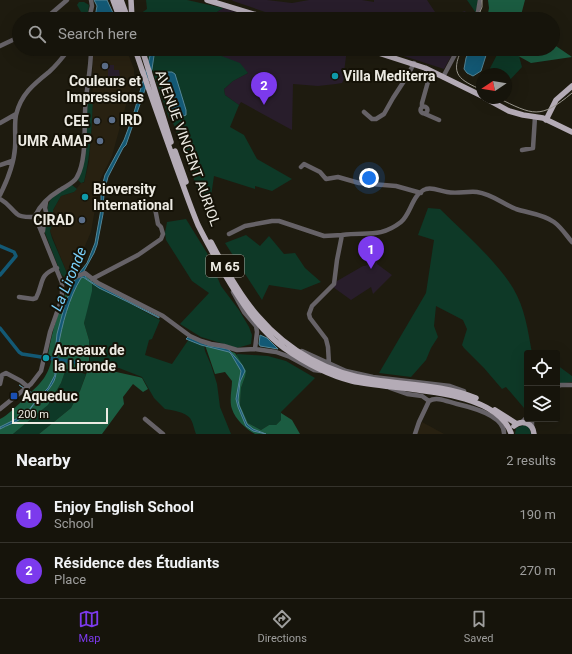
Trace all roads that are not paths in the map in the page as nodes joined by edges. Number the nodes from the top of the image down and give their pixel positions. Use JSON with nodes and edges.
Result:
{"nodes":[{"id":1,"x":67,"y":0,"type":"edge"},
{"id":2,"x":87,"y":0,"type":"edge"},
{"id":3,"x":91,"y":0,"type":"edge"},
{"id":4,"x":113,"y":0,"type":"edge"},
{"id":5,"x":117,"y":0,"type":"edge"},
{"id":6,"x":121,"y":0,"type":"edge"},
{"id":7,"x":131,"y":0,"type":"edge"},
{"id":8,"x":207,"y":0,"type":"edge"},
{"id":9,"x":480,"y":0,"type":"edge"},
{"id":10,"x":92,"y":6,"type":"junction"},
{"id":11,"x":53,"y":12,"type":"edge"},
{"id":12,"x":91,"y":12,"type":"edge"},
{"id":13,"x":117,"y":12,"type":"edge"},
{"id":14,"x":121,"y":12,"type":"edge"},
{"id":15,"x":125,"y":12,"type":"edge"},
{"id":16,"x":132,"y":12,"type":"edge"},
{"id":17,"x":247,"y":12,"type":"edge"},
{"id":18,"x":478,"y":12,"type":"edge"},
{"id":19,"x":12,"y":40,"type":"edge"},
{"id":20,"x":0,"y":46,"type":"edge"},
{"id":21,"x":63,"y":56,"type":"edge"},
{"id":22,"x":91,"y":56,"type":"edge"},
{"id":23,"x":135,"y":56,"type":"edge"},
{"id":24,"x":138,"y":56,"type":"edge"},
{"id":25,"x":141,"y":56,"type":"edge"},
{"id":26,"x":143,"y":56,"type":"edge"},
{"id":27,"x":388,"y":56,"type":"edge"},
{"id":28,"x":454,"y":56,"type":"edge"},
{"id":29,"x":414,"y":64,"type":"junction"},
{"id":30,"x":431,"y":71,"type":"junction"},
{"id":31,"x":146,"y":75,"type":"junction"},
{"id":32,"x":443,"y":77,"type":"junction"},
{"id":33,"x":572,"y":86,"type":"edge"},
{"id":34,"x":476,"y":93,"type":"edge"},
{"id":35,"x":496,"y":104,"type":"edge"},
{"id":36,"x":364,"y":112,"type":"dead end"},
{"id":37,"x":16,"y":114,"type":"junction"},
{"id":38,"x":535,"y":117,"type":"junction"},
{"id":39,"x":439,"y":120,"type":"dead end"},
{"id":40,"x":546,"y":120,"type":"junction"},
{"id":41,"x":0,"y":123,"type":"edge"},
{"id":42,"x":572,"y":132,"type":"edge"},
{"id":43,"x":522,"y":150,"type":"dead end"},
{"id":44,"x":12,"y":161,"type":"junction"},
{"id":45,"x":1,"y":164,"type":"edge"},
{"id":46,"x":301,"y":167,"type":"dead end"},
{"id":47,"x":10,"y":169,"type":"junction"},
{"id":48,"x":421,"y":192,"type":"junction"},
{"id":49,"x":0,"y":195,"type":"edge"},
{"id":50,"x":0,"y":199,"type":"edge"},
{"id":51,"x":46,"y":201,"type":"junction"},
{"id":52,"x":154,"y":203,"type":"dead end"},
{"id":53,"x":38,"y":211,"type":"junction"},
{"id":54,"x":46,"y":213,"type":"junction"},
{"id":55,"x":37,"y":219,"type":"junction"},
{"id":56,"x":44,"y":221,"type":"junction"},
{"id":57,"x":43,"y":233,"type":"junction"},
{"id":58,"x":229,"y":234,"type":"dead end"},
{"id":59,"x":342,"y":235,"type":"junction"},
{"id":60,"x":572,"y":242,"type":"edge"},
{"id":61,"x":221,"y":266,"type":"junction"},
{"id":62,"x":57,"y":268,"type":"junction"},
{"id":63,"x":92,"y":279,"type":"junction"},
{"id":64,"x":62,"y":282,"type":"junction"},
{"id":65,"x":19,"y":297,"type":"dead end"},
{"id":66,"x":280,"y":338,"type":"junction"},
{"id":67,"x":255,"y":349,"type":"junction"},
{"id":68,"x":329,"y":364,"type":"junction"},
{"id":69,"x":330,"y":373,"type":"junction"},
{"id":70,"x":0,"y":384,"type":"edge"},
{"id":71,"x":560,"y":385,"type":"edge"},
{"id":72,"x":572,"y":385,"type":"edge"},
{"id":73,"x":28,"y":386,"type":"junction"},
{"id":74,"x":385,"y":387,"type":"junction"},
{"id":75,"x":480,"y":400,"type":"junction"},
{"id":76,"x":429,"y":401,"type":"junction"},
{"id":77,"x":0,"y":409,"type":"edge"},
{"id":78,"x":145,"y":419,"type":"dead end"},
{"id":79,"x":524,"y":419,"type":"edge"},
{"id":80,"x":532,"y":422,"type":"edge"},
{"id":81,"x":519,"y":423,"type":"junction"},
{"id":82,"x":532,"y":427,"type":"junction"},
{"id":83,"x":164,"y":434,"type":"edge"},
{"id":84,"x":416,"y":434,"type":"edge"},
{"id":85,"x":504,"y":434,"type":"edge"},
{"id":86,"x":511,"y":434,"type":"edge"},
{"id":87,"x":534,"y":434,"type":"edge"}],
"edges":[{"from":1,"to":11,"type":"street"},
{"from":2,"to":10,"type":"street"},
{"from":3,"to":10,"type":"street"},
{"from":4,"to":13,"type":"main road"},
{"from":5,"to":14,"type":"main road"},
{"from":6,"to":15,"type":"main road"},
{"from":7,"to":16,"type":"main road"},
{"from":8,"to":17,"type":"main road"},
{"from":9,"to":18,"type":"street"},
{"from":10,"to":12,"type":"street"},
{"from":19,"to":20,"type":"street"},
{"from":21,"to":37,"type":"street"},
{"from":22,"to":51,"type":"street"},
{"from":23,"to":31,"type":"main road","number":"M 65"},
{"from":24,"to":31,"type":"main road","number":"M 65"},
{"from":25,"to":31,"type":"main road","number":"M 65"},
{"from":26,"to":31,"type":"main road","number":"M 65"},
{"from":27,"to":29,"type":"main road"},
{"from":28,"to":32,"type":"street"},
{"from":29,"to":30,"type":"main road"},
{"from":29,"to":36,"type":"street"},
{"from":30,"to":32,"type":"main road"},
{"from":30,"to":39,"type":"street"},
{"from":31,"to":61,"type":"main road","name":"AVENUE VINCENT AURIOL","number":"M 65"},
{"from":31,"to":66,"type":"main road","name":"AVENUE VINCENT AURIOL","number":"M 65"},
{"from":32,"to":34,"type":"main road"},
{"from":33,"to":40,"type":"main road"},
{"from":35,"to":38,"type":"main road"},
{"from":37,"to":41,"type":"street"},
{"from":37,"to":44,"type":"street"},
{"from":38,"to":40,"type":"main road"},
{"from":38,"to":43,"type":"street"},
{"from":40,"to":42,"type":"main road"},
{"from":44,"to":45,"type":"street"},
{"from":44,"to":47,"type":"street"},
{"from":45,"to":47,"type":"street"},
{"from":46,"to":48,"type":"street"},
{"from":47,"to":49,"type":"street"},
{"from":48,"to":59,"type":"street"},
{"from":48,"to":60,"type":"street"},
{"from":50,"to":55,"type":"street"},
{"from":51,"to":53,"type":"street"},
{"from":51,"to":54,"type":"street"},
{"from":52,"to":63,"type":"street"},
{"from":53,"to":54,"type":"street"},
{"from":53,"to":55,"type":"street"},
{"from":54,"to":56,"type":"street"},
{"from":55,"to":56,"type":"street"},
{"from":55,"to":57,"type":"street"},
{"from":56,"to":57,"type":"street"},
{"from":57,"to":62,"type":"street"},
{"from":58,"to":59,"type":"street"},
{"from":59,"to":68,"type":"street"},
{"from":61,"to":67,"type":"street","name":"AVENUE VINCENT AURIOL"},
{"from":61,"to":69,"type":"main road","name":"AVENUE VINCENT AURIOL","number":"M 65"},
{"from":62,"to":64,"type":"street"},
{"from":62,"to":65,"type":"street"},
{"from":63,"to":64,"type":"street"},
{"from":63,"to":67,"type":"street"},
{"from":64,"to":73,"type":"street"},
{"from":66,"to":68,"type":"street","name":"AVENUE VINCENT AURIOL"},
{"from":66,"to":75,"type":"main road","name":"AVENUE VINCENT AURIOL","number":"M 65"},
{"from":67,"to":69,"type":"street"},
{"from":68,"to":75,"type":"street","name":"AVENUE VINCENT AURIOL"},
{"from":69,"to":74,"type":"main road","name":"AVENUE VINCENT AURIOL","number":"M 65"},
{"from":70,"to":73,"type":"street"},
{"from":71,"to":72,"type":"street"},
{"from":73,"to":77,"type":"street"},
{"from":74,"to":76,"type":"street","name":"AVENUE VINCENT AURIOL"},
{"from":74,"to":86,"type":"main road","name":"AVENUE VINCENT AURIOL","number":"M 65"},
{"from":75,"to":81,"type":"main road","name":"AVENUE VINCENT AURIOL","number":"M 65"},
{"from":76,"to":84,"type":"street"},
{"from":76,"to":85,"type":"street","name":"AVENUE VINCENT AURIOL"},
{"from":78,"to":83,"type":"street"},
{"from":79,"to":81,"type":"street"},
{"from":80,"to":82,"type":"street"},
{"from":81,"to":82,"type":"main road","name":"AVENUE VINCENT AURIOL"},
{"from":81,"to":86,"type":"main road"},
{"from":82,"to":87,"type":"main road"}]}
